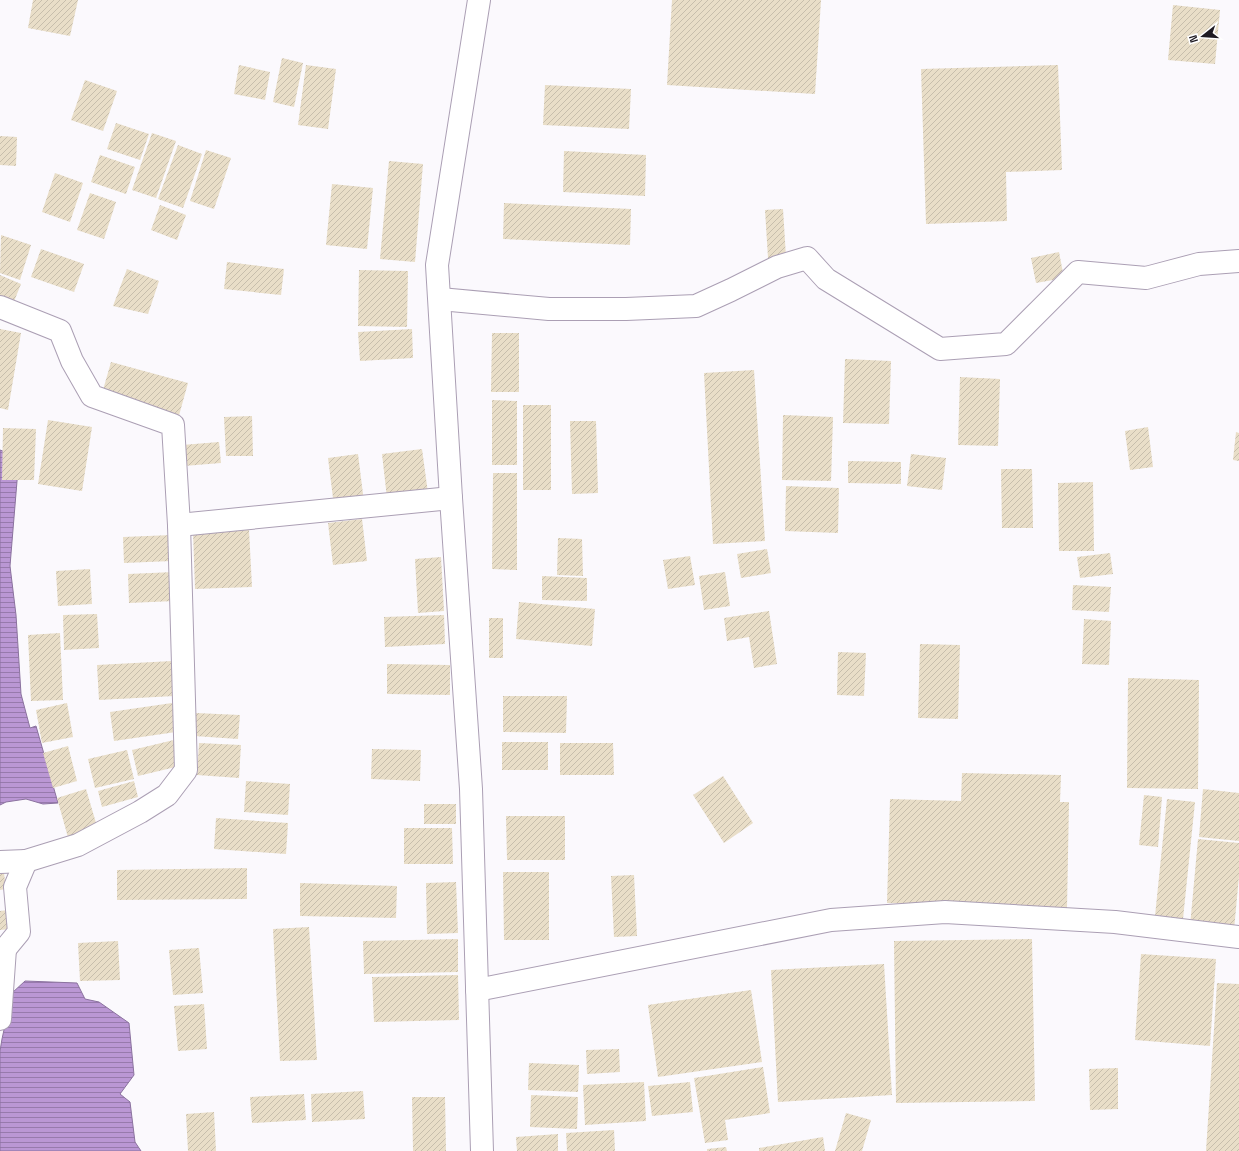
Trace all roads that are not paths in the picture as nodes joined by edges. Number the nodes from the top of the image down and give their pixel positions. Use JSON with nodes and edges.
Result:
{"nodes":[{"id":1,"x":479,"y":0,"type":"edge"},
{"id":2,"x":1239,"y":261,"type":"edge"},
{"id":3,"x":440,"y":299,"type":"junction"},
{"id":4,"x":0,"y":307,"type":"edge"},
{"id":5,"x":451,"y":498,"type":"junction"},
{"id":6,"x":179,"y":525,"type":"junction"},
{"id":7,"x":26,"y":861,"type":"junction"},
{"id":8,"x":0,"y":862,"type":"edge"},
{"id":9,"x":1239,"y":937,"type":"edge"},
{"id":10,"x":3,"y":950,"type":"edge"},
{"id":11,"x":477,"y":990,"type":"junction"},
{"id":12,"x":0,"y":1019,"type":"edge"},
{"id":13,"x":482,"y":1151,"type":"edge"}],
"edges":[{"from":1,"to":3,"type":"street"},
{"from":2,"to":3,"type":"street"},
{"from":3,"to":5,"type":"street"},
{"from":4,"to":6,"type":"street"},
{"from":5,"to":6,"type":"street"},
{"from":5,"to":11,"type":"street"},
{"from":6,"to":7,"type":"street"},
{"from":7,"to":8,"type":"street"},
{"from":7,"to":10,"type":"street"},
{"from":9,"to":11,"type":"street"},
{"from":10,"to":12,"type":"street"},
{"from":11,"to":13,"type":"street"}]}
